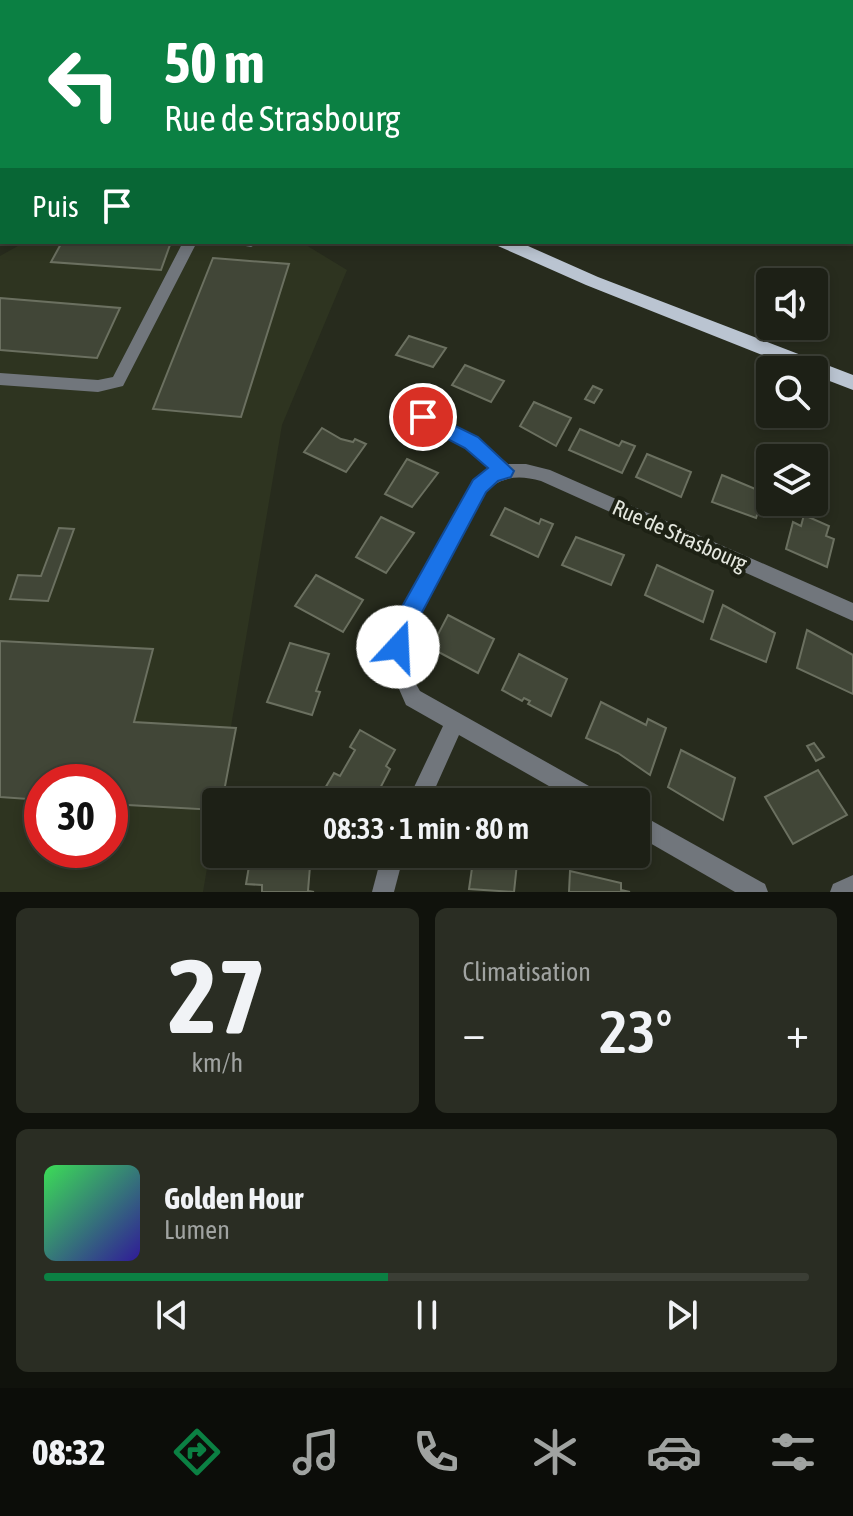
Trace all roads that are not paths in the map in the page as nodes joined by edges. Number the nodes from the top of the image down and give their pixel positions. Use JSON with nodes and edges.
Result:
{"nodes":[{"id":1,"x":189,"y":244,"type":"edge"},
{"id":2,"x":509,"y":244,"type":"edge"},
{"id":3,"x":0,"y":379,"type":"edge"},
{"id":4,"x":853,"y":383,"type":"edge"},
{"id":5,"x":423,"y":417,"type":"dead end"},
{"id":6,"x":504,"y":471,"type":"junction"},
{"id":7,"x":853,"y":612,"type":"edge"},
{"id":8,"x":455,"y":721,"type":"junction"},
{"id":9,"x":424,"y":788,"type":"edge"},
{"id":10,"x":573,"y":788,"type":"edge"},
{"id":11,"x":650,"y":831,"type":"edge"},
{"id":12,"x":389,"y":868,"type":"edge"},
{"id":13,"x":853,"y":886,"type":"edge"},
{"id":14,"x":383,"y":892,"type":"edge"},
{"id":15,"x":757,"y":892,"type":"edge"},
{"id":16,"x":841,"y":892,"type":"edge"}],
"edges":[{"from":1,"to":3,"type":"street"},
{"from":2,"to":4,"type":"main road"},
{"from":5,"to":6,"type":"street"},
{"from":6,"to":7,"type":"street","name":"Rue de Strasbourg"},
{"from":6,"to":8,"type":"street"},
{"from":8,"to":9,"type":"street"},
{"from":8,"to":10,"type":"street"},
{"from":11,"to":15,"type":"street"},
{"from":12,"to":14,"type":"street"},
{"from":13,"to":16,"type":"street"}]}
